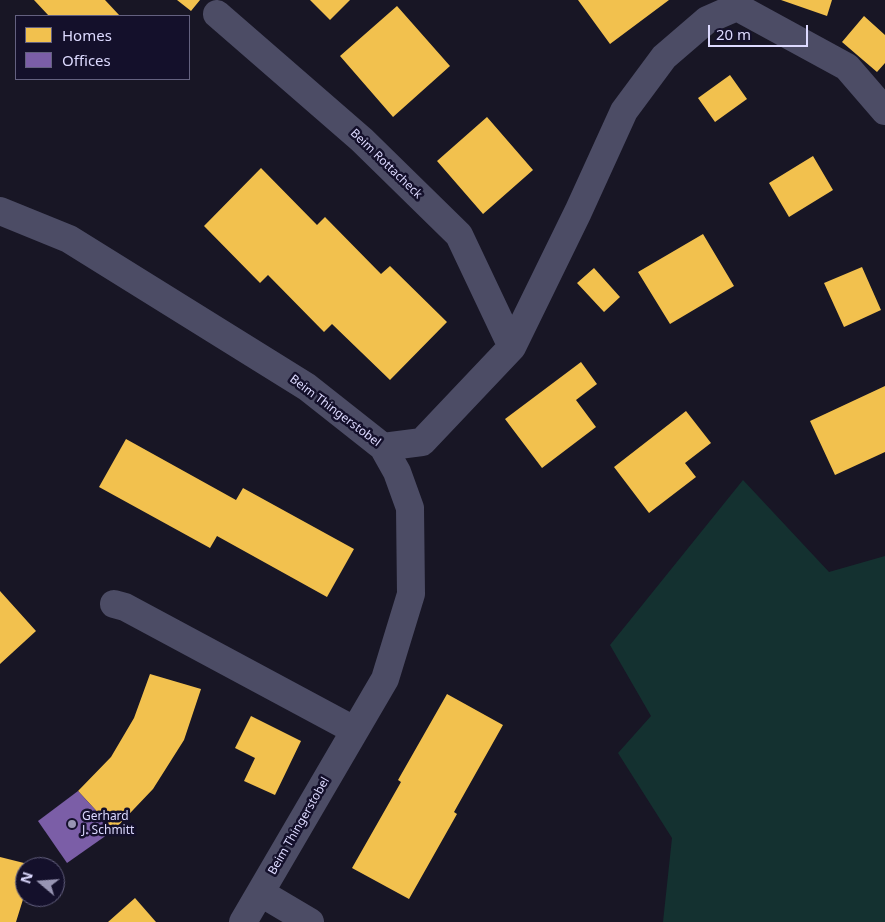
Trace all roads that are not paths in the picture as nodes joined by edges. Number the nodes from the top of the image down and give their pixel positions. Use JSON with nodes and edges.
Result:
{"nodes":[{"id":1,"x":736,"y":3,"type":"edge"},
{"id":2,"x":217,"y":14,"type":"dead end"},
{"id":3,"x":885,"y":111,"type":"edge"},
{"id":4,"x":0,"y":211,"type":"edge"},
{"id":5,"x":512,"y":347,"type":"junction"},
{"id":6,"x":383,"y":447,"type":"junction"},
{"id":7,"x":114,"y":604,"type":"dead end"},
{"id":8,"x":354,"y":730,"type":"junction"},
{"id":9,"x":261,"y":893,"type":"junction"},
{"id":10,"x":243,"y":922,"type":"edge"},
{"id":11,"x":310,"y":922,"type":"edge"}],
"edges":[{"from":1,"to":3,"type":"street"},
{"from":1,"to":5,"type":"street"},
{"from":2,"to":5,"type":"street","name":"Beim Rottacheck"},
{"from":4,"to":6,"type":"street","name":"Beim Thingerstobel"},
{"from":5,"to":6,"type":"street"},
{"from":6,"to":8,"type":"street","name":"Beim Thingerstobel"},
{"from":7,"to":8,"type":"street"},
{"from":8,"to":9,"type":"street","name":"Beim Thingerstobel"},
{"from":9,"to":10,"type":"street","name":"Beim Thingerstobel"},
{"from":9,"to":11,"type":"street"}]}
